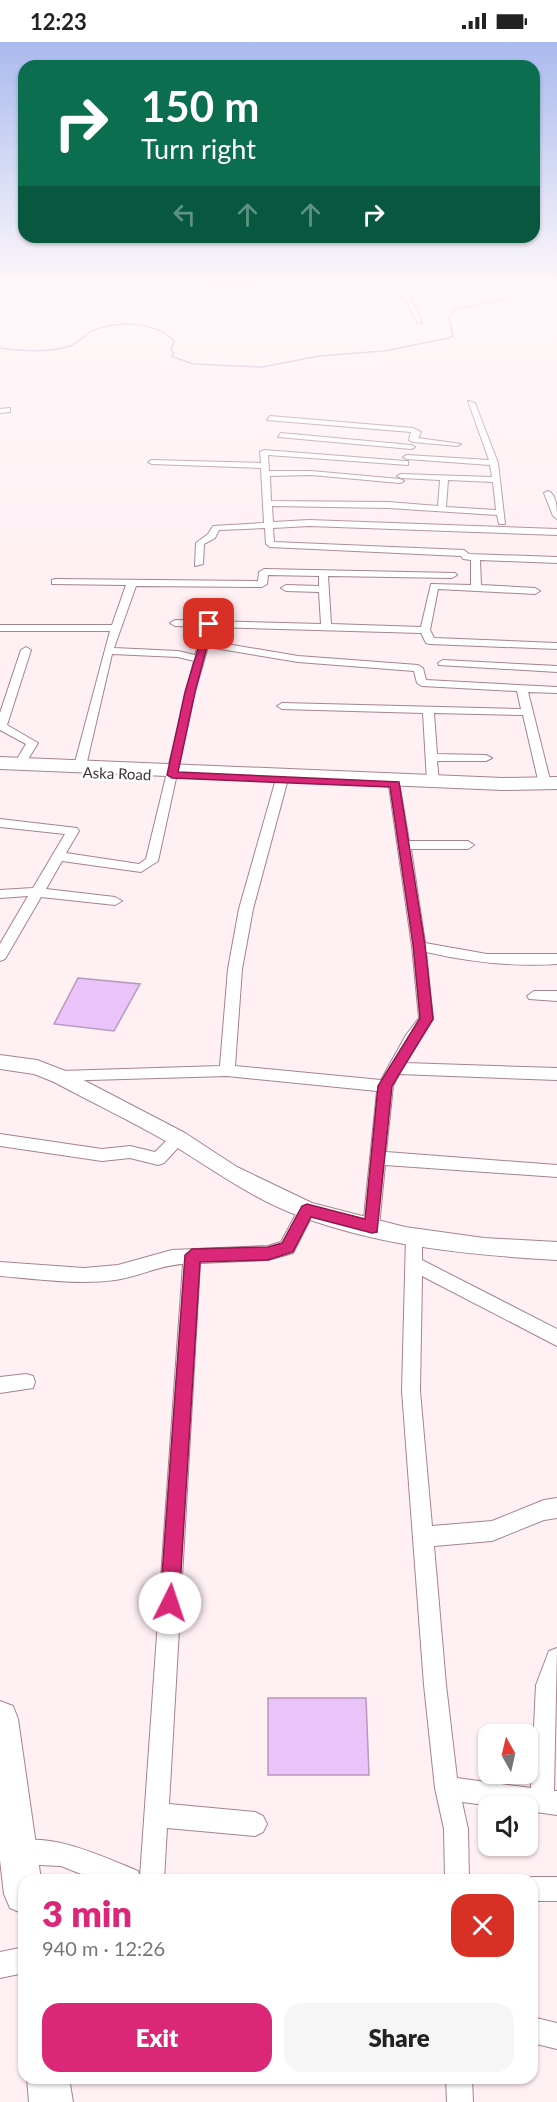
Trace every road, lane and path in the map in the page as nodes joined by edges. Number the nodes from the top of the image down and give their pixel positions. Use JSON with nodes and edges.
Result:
{"nodes":[{"id":1,"x":471,"y":403,"type":"dead end"},
{"id":2,"x":270,"y":418,"type":"dead end"},
{"id":3,"x":281,"y":435,"type":"dead end"},
{"id":4,"x":412,"y":444,"type":"junction"},
{"id":5,"x":457,"y":444,"type":"dead end"},
{"id":6,"x":406,"y":460,"type":"junction"},
{"id":7,"x":152,"y":462,"type":"dead end"},
{"id":8,"x":494,"y":463,"type":"junction"},
{"id":9,"x":266,"y":470,"type":"junction"},
{"id":10,"x":444,"y":478,"type":"junction"},
{"id":11,"x":495,"y":480,"type":"junction"},
{"id":12,"x":398,"y":490,"type":"junction"},
{"id":13,"x":548,"y":493,"type":"dead end"},
{"id":14,"x":267,"y":503,"type":"junction"},
{"id":15,"x":366,"y":505,"type":"junction"},
{"id":16,"x":442,"y":508,"type":"junction"},
{"id":17,"x":501,"y":513,"type":"junction"},
{"id":18,"x":557,"y":517,"type":"edge"},
{"id":19,"x":557,"y":524,"type":"edge"},
{"id":20,"x":268,"y":525,"type":"junction"},
{"id":21,"x":367,"y":526,"type":"junction"},
{"id":22,"x":502,"y":531,"type":"junction"},
{"id":23,"x":557,"y":532,"type":"edge"},
{"id":24,"x":518,"y":546,"type":"junction"},
{"id":25,"x":367,"y":548,"type":"junction"},
{"id":26,"x":475,"y":558,"type":"junction"},
{"id":27,"x":298,"y":560,"type":"junction"},
{"id":28,"x":557,"y":560,"type":"edge"},
{"id":29,"x":198,"y":564,"type":"dead end"},
{"id":30,"x":323,"y":573,"type":"junction"},
{"id":31,"x":452,"y":575,"type":"dead end"},
{"id":32,"x":55,"y":582,"type":"dead end"},
{"id":33,"x":132,"y":583,"type":"junction"},
{"id":34,"x":286,"y":588,"type":"dead end"},
{"id":35,"x":477,"y":588,"type":"junction"},
{"id":36,"x":324,"y":589,"type":"junction"},
{"id":37,"x":535,"y":591,"type":"dead end"},
{"id":38,"x":175,"y":623,"type":"dead end"},
{"id":39,"x":209,"y":624,"type":"junction"},
{"id":40,"x":326,"y":625,"type":"junction"},
{"id":41,"x":0,"y":628,"type":"edge"},
{"id":42,"x":115,"y":628,"type":"junction"},
{"id":43,"x":425,"y":630,"type":"junction"},
{"id":44,"x":204,"y":643,"type":"junction"},
{"id":45,"x":557,"y":646,"type":"edge"},
{"id":46,"x":26,"y":650,"type":"dead end"},
{"id":47,"x":108,"y":651,"type":"junction"},
{"id":48,"x":200,"y":659,"type":"junction"},
{"id":49,"x":443,"y":663,"type":"dead end"},
{"id":50,"x":557,"y":669,"type":"edge"},
{"id":51,"x":522,"y":689,"type":"junction"},
{"id":52,"x":557,"y":690,"type":"edge"},
{"id":53,"x":282,"y":706,"type":"dead end"},
{"id":54,"x":428,"y":711,"type":"junction"},
{"id":55,"x":529,"y":712,"type":"junction"},
{"id":56,"x":0,"y":726,"type":"edge"},
{"id":57,"x":432,"y":757,"type":"junction"},
{"id":58,"x":486,"y":758,"type":"dead end"},
{"id":59,"x":0,"y":763,"type":"edge"},
{"id":60,"x":20,"y":764,"type":"junction"},
{"id":61,"x":80,"y":766,"type":"junction"},
{"id":62,"x":0,"y":768,"type":"edge"},
{"id":63,"x":173,"y":773,"type":"junction"},
{"id":64,"x":282,"y":779,"type":"junction"},
{"id":65,"x":434,"y":781,"type":"junction"},
{"id":66,"x":394,"y":782,"type":"junction"},
{"id":67,"x":553,"y":785,"type":"edge"},
{"id":68,"x":0,"y":824,"type":"edge"},
{"id":69,"x":403,"y":845,"type":"junction"},
{"id":70,"x":468,"y":845,"type":"dead end"},
{"id":71,"x":57,"y":856,"type":"junction"},
{"id":72,"x":35,"y":892,"type":"junction"},
{"id":73,"x":0,"y":894,"type":"edge"},
{"id":74,"x":115,"y":901,"type":"dead end"},
{"id":75,"x":419,"y":945,"type":"junction"},
{"id":76,"x":0,"y":956,"type":"edge"},
{"id":77,"x":557,"y":959,"type":"edge"},
{"id":78,"x":534,"y":996,"type":"dead end"},
{"id":79,"x":557,"y":996,"type":"edge"},
{"id":80,"x":0,"y":1062,"type":"edge"},
{"id":81,"x":397,"y":1068,"type":"junction"},
{"id":82,"x":227,"y":1071,"type":"junction"},
{"id":83,"x":557,"y":1074,"type":"edge"},
{"id":84,"x":62,"y":1077,"type":"junction"},
{"id":85,"x":385,"y":1086,"type":"junction"},
{"id":86,"x":178,"y":1139,"type":"junction"},
{"id":87,"x":0,"y":1140,"type":"edge"},
{"id":88,"x":379,"y":1158,"type":"junction"},
{"id":89,"x":557,"y":1171,"type":"edge"},
{"id":90,"x":307,"y":1210,"type":"junction"},
{"id":91,"x":372,"y":1227,"type":"junction"},
{"id":92,"x":414,"y":1237,"type":"junction"},
{"id":93,"x":557,"y":1251,"type":"edge"},
{"id":94,"x":192,"y":1255,"type":"junction"},
{"id":95,"x":414,"y":1264,"type":"junction"},
{"id":96,"x":0,"y":1269,"type":"edge"},
{"id":97,"x":557,"y":1338,"type":"edge"},
{"id":98,"x":26,"y":1382,"type":"dead end"},
{"id":99,"x":0,"y":1384,"type":"edge"},
{"id":100,"x":557,"y":1508,"type":"edge"},
{"id":101,"x":423,"y":1537,"type":"junction"},
{"id":102,"x":557,"y":1659,"type":"edge"},
{"id":103,"x":0,"y":1719,"type":"edge"},
{"id":104,"x":447,"y":1788,"type":"junction"},
{"id":105,"x":549,"y":1802,"type":"edge"},
{"id":106,"x":156,"y":1815,"type":"junction"},
{"id":107,"x":255,"y":1824,"type":"dead end"},
{"id":108,"x":18,"y":1852,"type":"junction"},
{"id":109,"x":21,"y":1874,"type":"edge"},
{"id":110,"x":113,"y":1874,"type":"edge"},
{"id":111,"x":152,"y":1874,"type":"edge"},
{"id":112,"x":457,"y":1874,"type":"edge"},
{"id":113,"x":538,"y":1889,"type":"edge"},
{"id":114,"x":557,"y":1889,"type":"edge"},
{"id":115,"x":18,"y":1961,"type":"edge"},
{"id":116,"x":0,"y":1965,"type":"edge"},
{"id":117,"x":538,"y":2031,"type":"edge"},
{"id":118,"x":557,"y":2036,"type":"edge"},
{"id":119,"x":49,"y":2084,"type":"edge"},
{"id":120,"x":459,"y":2084,"type":"edge"},
{"id":121,"x":51,"y":2102,"type":"edge"},
{"id":122,"x":460,"y":2102,"type":"edge"}],
"edges":[{"from":1,"to":8,"type":"street"},
{"from":2,"to":4,"type":"street"},
{"from":3,"to":4,"type":"street"},
{"from":4,"to":5,"type":"street"},
{"from":4,"to":6,"type":"street"},
{"from":6,"to":8,"type":"street"},
{"from":6,"to":9,"type":"street"},
{"from":6,"to":12,"type":"street"},
{"from":7,"to":9,"type":"street"},
{"from":8,"to":11,"type":"street"},
{"from":9,"to":12,"type":"street"},
{"from":9,"to":14,"type":"street"},
{"from":10,"to":11,"type":"street"},
{"from":10,"to":12,"type":"street"},
{"from":10,"to":16,"type":"street"},
{"from":11,"to":17,"type":"street"},
{"from":12,"to":15,"type":"street"},
{"from":12,"to":16,"type":"street"},
{"from":13,"to":18,"type":"street"},
{"from":14,"to":15,"type":"street"},
{"from":14,"to":20,"type":"street"},
{"from":15,"to":21,"type":"street"},
{"from":16,"to":17,"type":"street"},
{"from":17,"to":22,"type":"street"},
{"from":18,"to":19,"type":"street"},
{"from":20,"to":21,"type":"street"},
{"from":20,"to":27,"type":"street"},
{"from":20,"to":29,"type":"street"},
{"from":21,"to":22,"type":"street"},
{"from":21,"to":25,"type":"street"},
{"from":22,"to":24,"type":"street"},
{"from":23,"to":24,"type":"street"},
{"from":24,"to":26,"type":"street"},
{"from":24,"to":28,"type":"street"},
{"from":25,"to":26,"type":"street"},
{"from":25,"to":27,"type":"street"},
{"from":26,"to":35,"type":"street"},
{"from":27,"to":30,"type":"street"},
{"from":27,"to":33,"type":"street"},
{"from":30,"to":31,"type":"street"},
{"from":30,"to":36,"type":"street"},
{"from":32,"to":33,"type":"street"},
{"from":33,"to":42,"type":"street"},
{"from":34,"to":36,"type":"street"},
{"from":35,"to":37,"type":"street"},
{"from":35,"to":43,"type":"street"},
{"from":36,"to":40,"type":"street"},
{"from":38,"to":39,"type":"street"},
{"from":39,"to":40,"type":"street"},
{"from":39,"to":44,"type":"street"},
{"from":40,"to":43,"type":"street"},
{"from":41,"to":42,"type":"street"},
{"from":42,"to":47,"type":"street"},
{"from":43,"to":45,"type":"street"},
{"from":44,"to":48,"type":"street"},
{"from":44,"to":51,"type":"street"},
{"from":46,"to":56,"type":"street"},
{"from":47,"to":48,"type":"street"},
{"from":47,"to":61,"type":"street"},
{"from":48,"to":63,"type":"street"},
{"from":49,"to":50,"type":"street"},
{"from":51,"to":52,"type":"street"},
{"from":51,"to":55,"type":"street"},
{"from":53,"to":54,"type":"street"},
{"from":54,"to":55,"type":"street"},
{"from":54,"to":57,"type":"street"},
{"from":55,"to":67,"type":"street"},
{"from":56,"to":60,"type":"street"},
{"from":57,"to":58,"type":"street"},
{"from":57,"to":65,"type":"street"},
{"from":59,"to":60,"type":"highway"},
{"from":60,"to":61,"type":"highway"},
{"from":61,"to":63,"type":"highway"},
{"from":62,"to":63,"type":"highway","name":"Aska Road"},
{"from":63,"to":64,"type":"highway","name":"Aska Road"},
{"from":63,"to":66,"type":"highway"},
{"from":63,"to":71,"type":"street"},
{"from":64,"to":66,"type":"highway","name":"Aska Road"},
{"from":64,"to":82,"type":"street"},
{"from":65,"to":66,"type":"highway"},
{"from":65,"to":67,"type":"highway"},
{"from":66,"to":67,"type":"highway","name":"Aska Road"},
{"from":66,"to":69,"type":"street"},
{"from":68,"to":71,"type":"street"},
{"from":69,"to":70,"type":"street"},
{"from":69,"to":75,"type":"street"},
{"from":71,"to":72,"type":"street"},
{"from":72,"to":73,"type":"street"},
{"from":72,"to":74,"type":"street"},
{"from":72,"to":76,"type":"street"},
{"from":75,"to":77,"type":"street"},
{"from":75,"to":81,"type":"street"},
{"from":78,"to":79,"type":"street"},
{"from":80,"to":84,"type":"street"},
{"from":81,"to":83,"type":"street"},
{"from":81,"to":85,"type":"street"},
{"from":82,"to":84,"type":"street"},
{"from":82,"to":85,"type":"street"},
{"from":84,"to":86,"type":"street"},
{"from":85,"to":88,"type":"street"},
{"from":86,"to":87,"type":"street"},
{"from":86,"to":90,"type":"street"},
{"from":88,"to":89,"type":"street"},
{"from":88,"to":91,"type":"street"},
{"from":90,"to":91,"type":"street"},
{"from":90,"to":94,"type":"street"},
{"from":91,"to":92,"type":"street"},
{"from":92,"to":93,"type":"street"},
{"from":92,"to":95,"type":"street"},
{"from":94,"to":96,"type":"street"},
{"from":94,"to":106,"type":"street"},
{"from":95,"to":97,"type":"street"},
{"from":95,"to":101,"type":"street"},
{"from":98,"to":99,"type":"street"},
{"from":100,"to":101,"type":"street"},
{"from":101,"to":104,"type":"street"},
{"from":102,"to":105,"type":"street"},
{"from":103,"to":108,"type":"main road"},
{"from":104,"to":105,"type":"street"},
{"from":104,"to":112,"type":"street"},
{"from":106,"to":107,"type":"street"},
{"from":106,"to":111,"type":"street"},
{"from":108,"to":109,"type":"main road"},
{"from":108,"to":110,"type":"street"},
{"from":113,"to":114,"type":"street"},
{"from":115,"to":116,"type":"street"},
{"from":117,"to":118,"type":"street"},
{"from":119,"to":121,"type":"main road"},
{"from":120,"to":122,"type":"street"}]}
